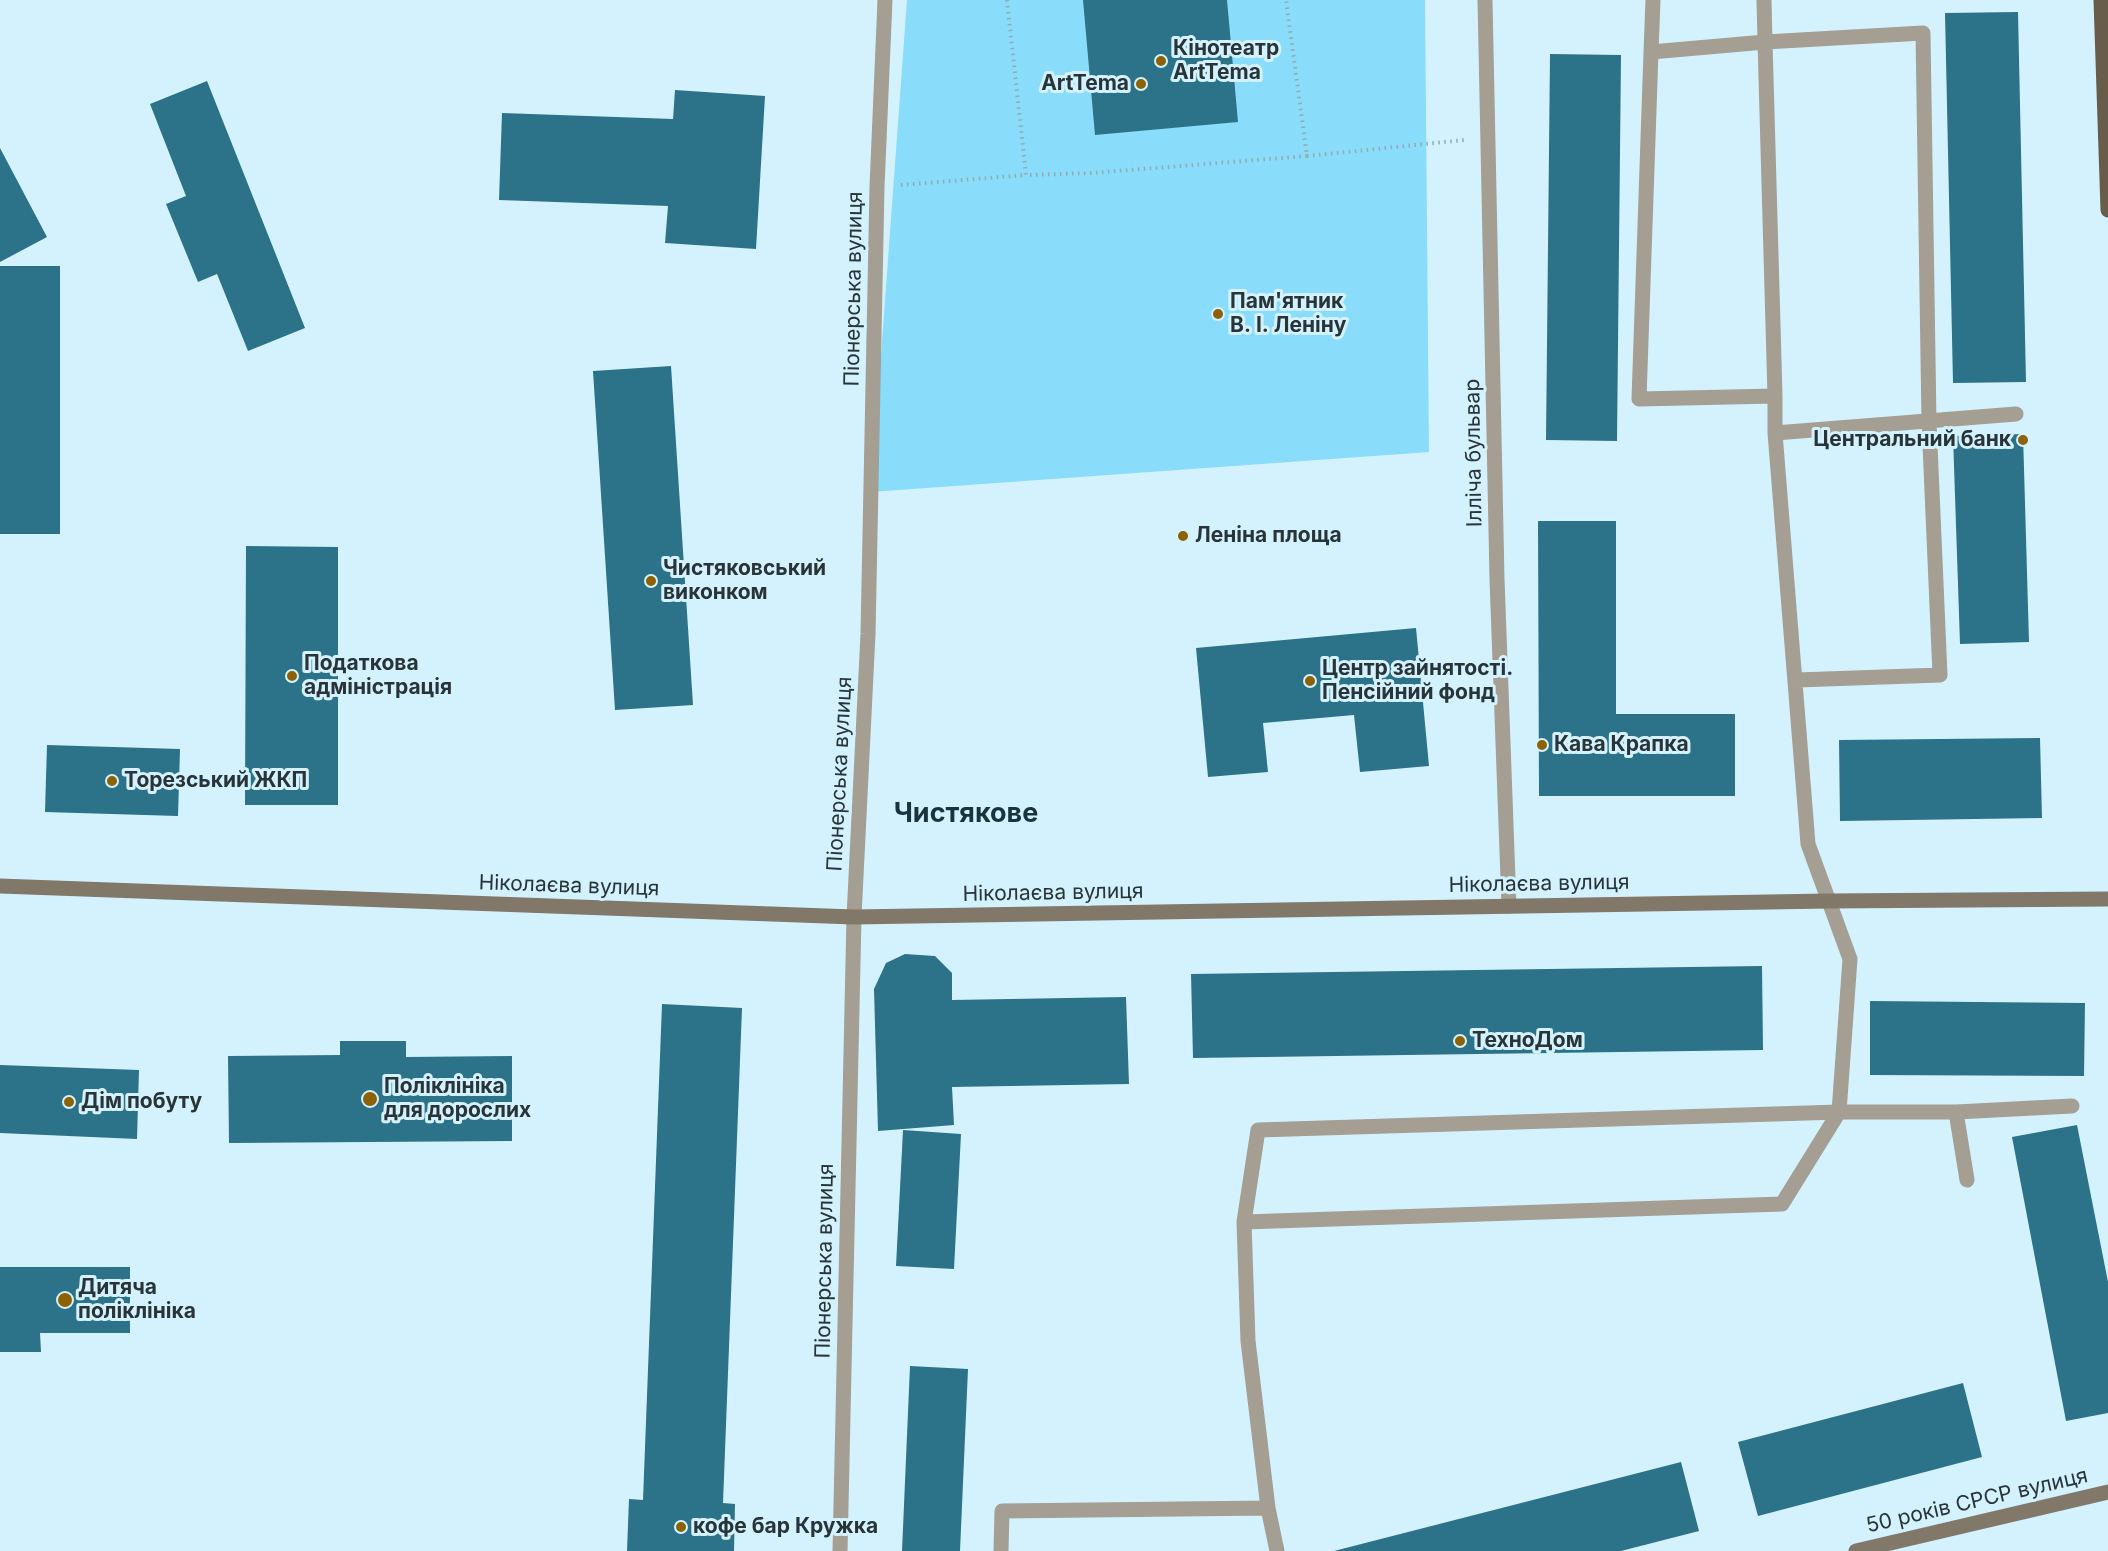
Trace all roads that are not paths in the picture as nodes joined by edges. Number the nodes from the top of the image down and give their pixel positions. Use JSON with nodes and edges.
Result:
{"nodes":[{"id":1,"x":885,"y":0,"type":"edge"},
{"id":2,"x":1485,"y":0,"type":"edge"},
{"id":3,"x":1653,"y":0,"type":"edge"},
{"id":4,"x":1764,"y":0,"type":"edge"},
{"id":5,"x":2102,"y":0,"type":"edge"},
{"id":6,"x":1765,"y":42,"type":"junction"},
{"id":7,"x":1651,"y":52,"type":"junction"},
{"id":8,"x":2108,"y":210,"type":"edge"},
{"id":9,"x":1775,"y":396,"type":"junction"},
{"id":10,"x":2016,"y":414,"type":"dead end"},
{"id":11,"x":1929,"y":422,"type":"junction"},
{"id":12,"x":1775,"y":433,"type":"junction"},
{"id":13,"x":1797,"y":680,"type":"junction"},
{"id":14,"x":0,"y":886,"type":"edge"},
{"id":15,"x":2108,"y":900,"type":"edge"},
{"id":16,"x":1829,"y":901,"type":"junction"},
{"id":17,"x":1509,"y":906,"type":"junction"},
{"id":18,"x":854,"y":917,"type":"junction"},
{"id":19,"x":2072,"y":1106,"type":"dead end"},
{"id":20,"x":1839,"y":1112,"type":"junction"},
{"id":21,"x":1956,"y":1112,"type":"junction"},
{"id":22,"x":1967,"y":1180,"type":"dead end"},
{"id":23,"x":1244,"y":1222,"type":"junction"},
{"id":24,"x":2108,"y":1492,"type":"edge"},
{"id":25,"x":1268,"y":1508,"type":"junction"},
{"id":26,"x":840,"y":1551,"type":"edge"},
{"id":27,"x":1001,"y":1551,"type":"edge"},
{"id":28,"x":1277,"y":1551,"type":"edge"},
{"id":29,"x":1856,"y":1551,"type":"edge"}],
"edges":[{"from":1,"to":18,"type":"street","name":"Піонерська вулиця"},
{"from":2,"to":17,"type":"street","name":"Ілліча бульвар"},
{"from":3,"to":7,"type":"street"},
{"from":4,"to":6,"type":"street"},
{"from":5,"to":8,"type":"main road"},
{"from":6,"to":7,"type":"street"},
{"from":6,"to":9,"type":"street"},
{"from":6,"to":11,"type":"street"},
{"from":7,"to":9,"type":"street"},
{"from":9,"to":12,"type":"street"},
{"from":10,"to":11,"type":"street"},
{"from":11,"to":12,"type":"street"},
{"from":11,"to":13,"type":"street"},
{"from":12,"to":13,"type":"street"},
{"from":13,"to":16,"type":"street"},
{"from":14,"to":18,"type":"street","name":"Ніколаєва вулиця"},
{"from":15,"to":16,"type":"street","name":"Ніколаєва вулиця"},
{"from":16,"to":17,"type":"street","name":"Ніколаєва вулиця"},
{"from":16,"to":20,"type":"street"},
{"from":17,"to":18,"type":"street","name":"Ніколаєва вулиця"},
{"from":18,"to":26,"type":"street","name":"Піонерська вулиця"},
{"from":19,"to":21,"type":"street"},
{"from":20,"to":21,"type":"street"},
{"from":20,"to":23,"type":"street"},
{"from":20,"to":23,"type":"street"},
{"from":21,"to":22,"type":"street"},
{"from":23,"to":25,"type":"street"},
{"from":24,"to":29,"type":"street","name":"50 років СРСР вулиця"},
{"from":25,"to":27,"type":"street"},
{"from":25,"to":28,"type":"street"}]}
